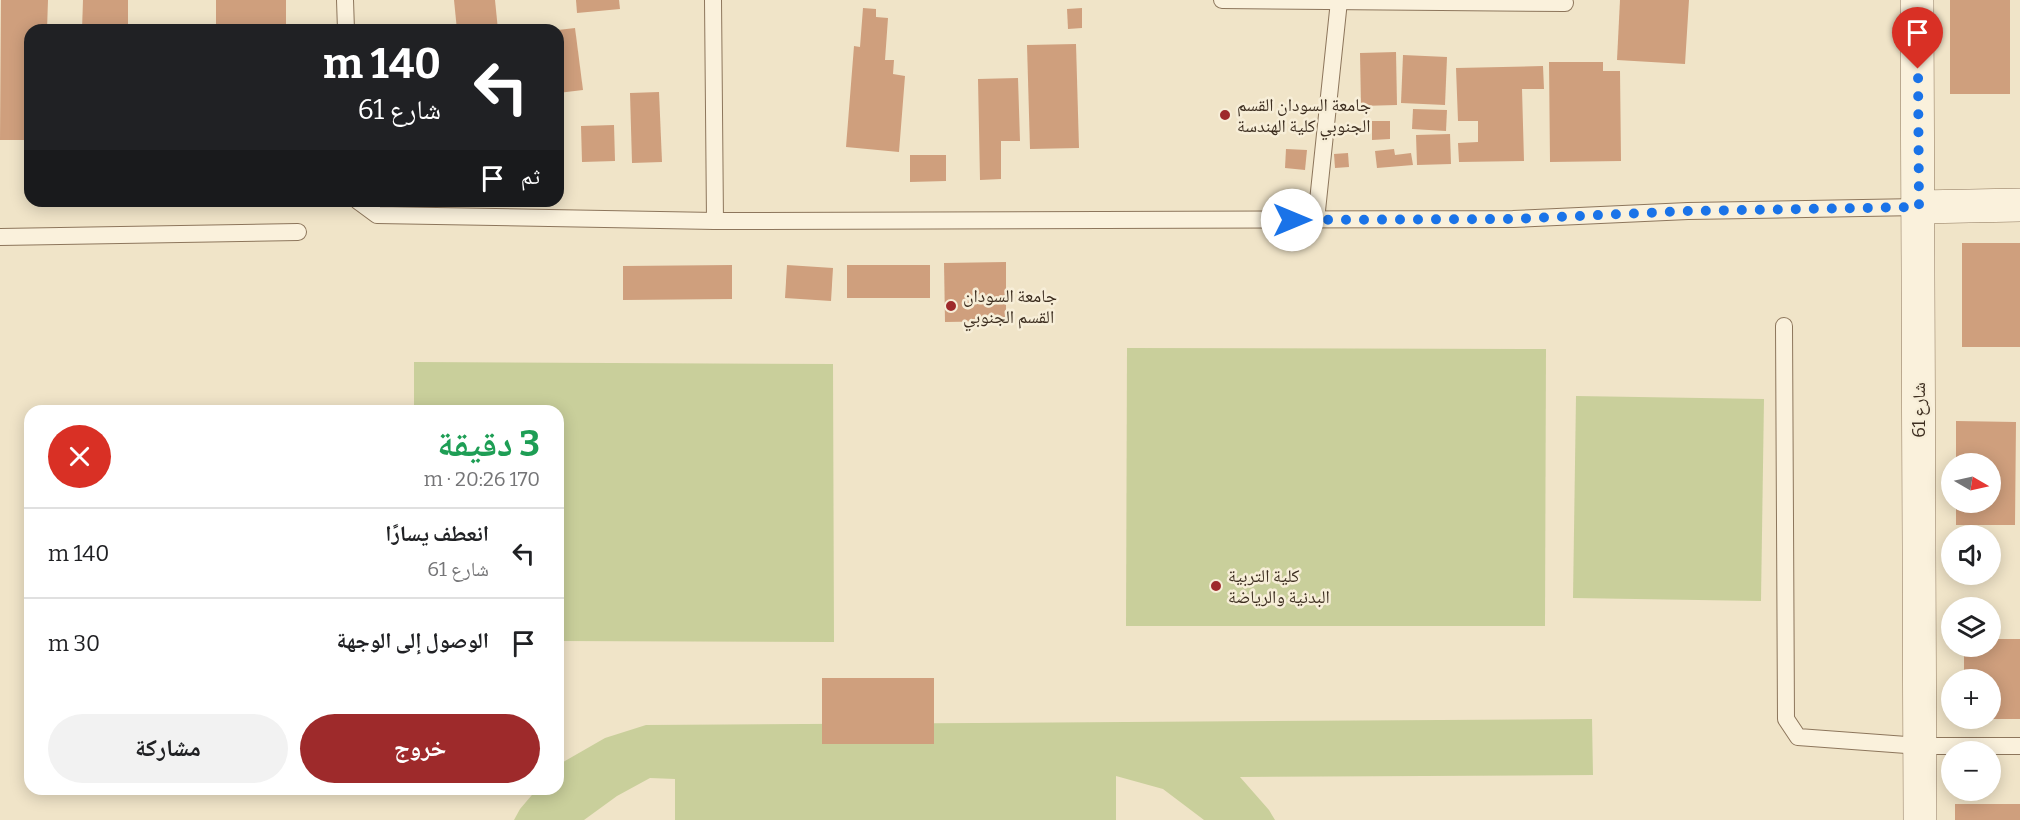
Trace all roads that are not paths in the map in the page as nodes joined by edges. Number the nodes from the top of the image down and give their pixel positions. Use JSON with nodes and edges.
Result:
{"nodes":[{"id":1,"x":345,"y":0,"type":"edge"},
{"id":2,"x":712,"y":0,"type":"edge"},
{"id":3,"x":1222,"y":0,"type":"edge"},
{"id":4,"x":1917,"y":0,"type":"edge"},
{"id":5,"x":1339,"y":2,"type":"junction"},
{"id":6,"x":1565,"y":3,"type":"dead end"},
{"id":7,"x":346,"y":24,"type":"edge"},
{"id":8,"x":2020,"y":205,"type":"edge"},
{"id":9,"x":366,"y":207,"type":"edge"},
{"id":10,"x":1919,"y":207,"type":"junction"},
{"id":11,"x":1316,"y":220,"type":"junction"},
{"id":12,"x":715,"y":221,"type":"junction"},
{"id":13,"x":298,"y":232,"type":"dead end"},
{"id":14,"x":0,"y":237,"type":"edge"},
{"id":15,"x":1784,"y":326,"type":"dead end"},
{"id":16,"x":1920,"y":746,"type":"junction"},
{"id":17,"x":2020,"y":746,"type":"edge"},
{"id":18,"x":1920,"y":820,"type":"edge"}],
"edges":[{"from":1,"to":7,"type":"lane"},
{"from":2,"to":12,"type":"lane"},
{"from":3,"to":5,"type":"lane"},
{"from":4,"to":10,"type":"street","name":"شارع 61"},
{"from":5,"to":6,"type":"lane"},
{"from":5,"to":11,"type":"lane"},
{"from":8,"to":10,"type":"street"},
{"from":9,"to":12,"type":"lane"},
{"from":10,"to":11,"type":"lane"},
{"from":10,"to":16,"type":"street","name":"شارع 61"},
{"from":11,"to":12,"type":"lane"},
{"from":13,"to":14,"type":"lane"},
{"from":15,"to":16,"type":"lane"},
{"from":16,"to":17,"type":"lane"},
{"from":16,"to":18,"type":"street","name":"شارع 61"}]}
